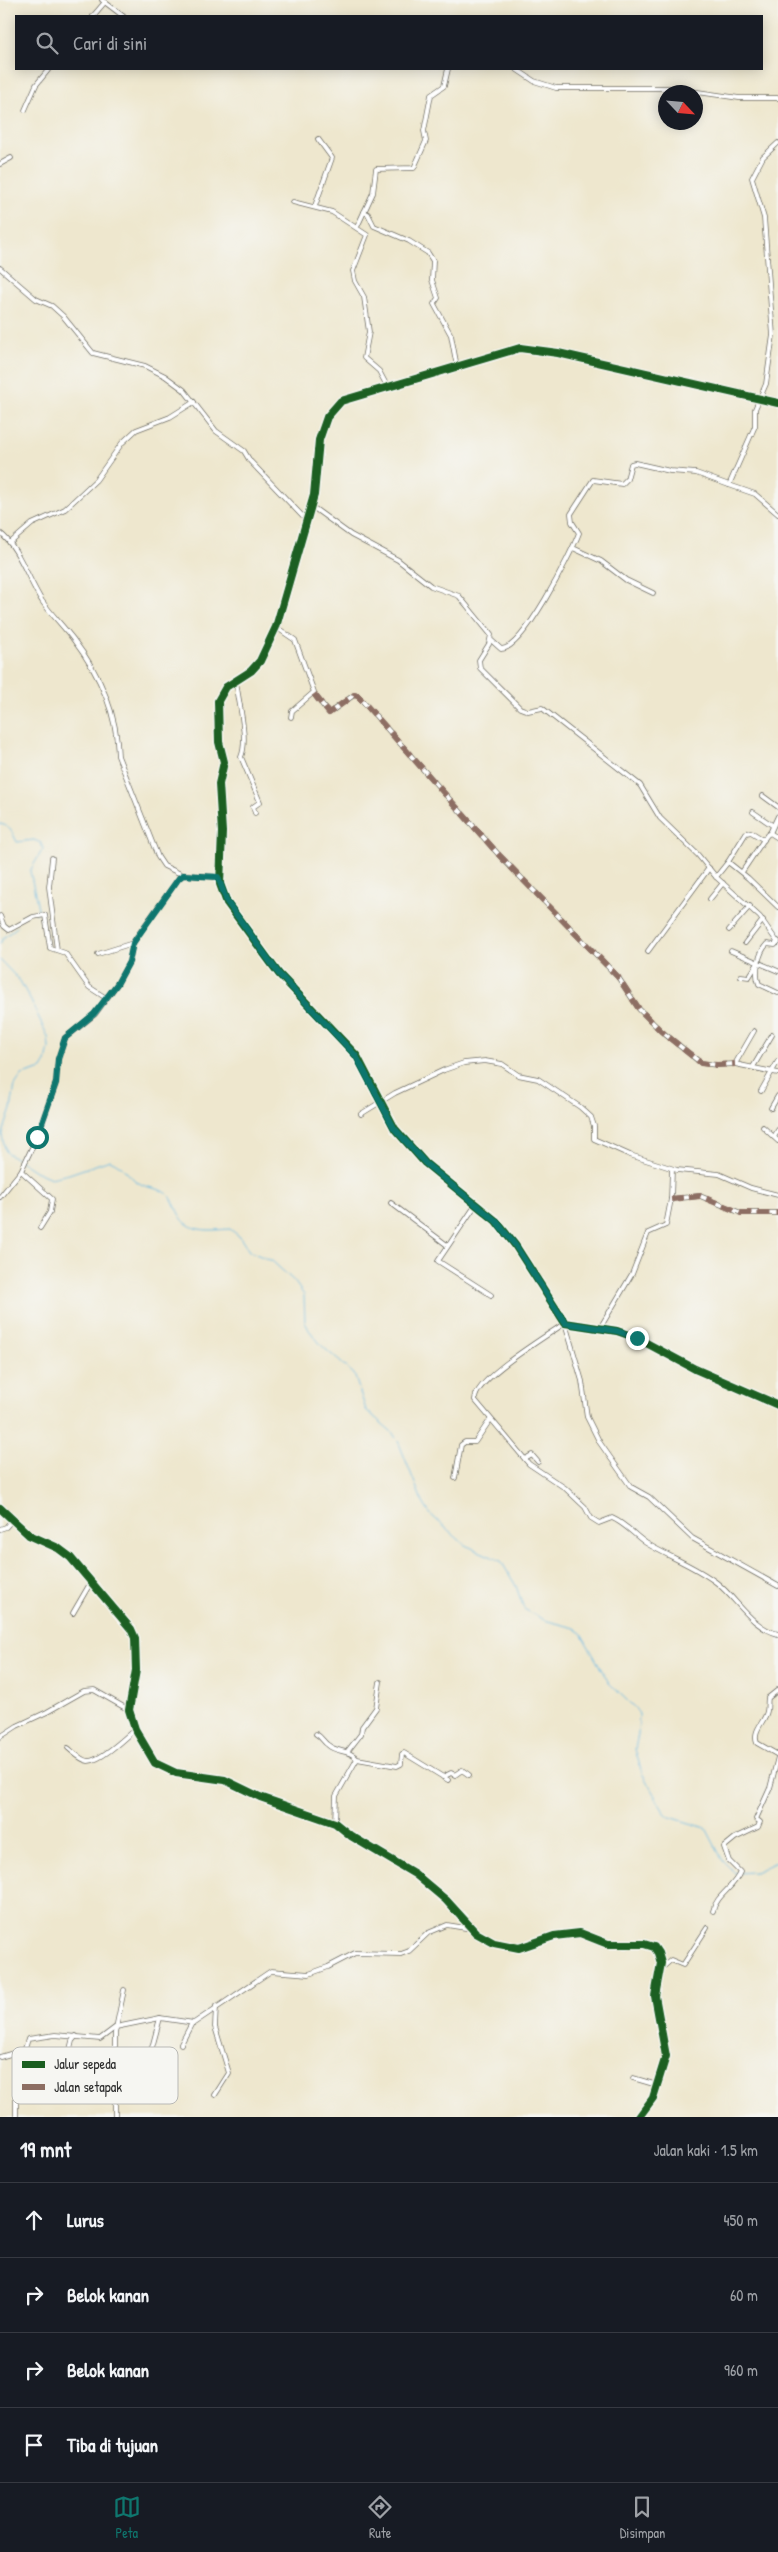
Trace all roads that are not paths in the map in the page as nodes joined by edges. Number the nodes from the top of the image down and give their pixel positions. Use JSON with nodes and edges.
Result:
{"nodes":[{"id":1,"x":103,"y":1,"type":"edge"},
{"id":2,"x":94,"y":15,"type":"edge"},
{"id":3,"x":122,"y":15,"type":"edge"},
{"id":4,"x":48,"y":70,"type":"edge"},
{"id":5,"x":448,"y":70,"type":"edge"},
{"id":6,"x":518,"y":70,"type":"edge"},
{"id":7,"x":778,"y":98,"type":"edge"},
{"id":8,"x":26,"y":110,"type":"dead end"},
{"id":9,"x":318,"y":138,"type":"dead end"},
{"id":10,"x":778,"y":143,"type":"edge"},
{"id":11,"x":11,"y":158,"type":"dead end"},
{"id":12,"x":0,"y":164,"type":"edge"},
{"id":13,"x":294,"y":202,"type":"dead end"},
{"id":14,"x":315,"y":206,"type":"junction"},
{"id":15,"x":364,"y":212,"type":"junction"},
{"id":16,"x":357,"y":227,"type":"junction"},
{"id":17,"x":1,"y":270,"type":"edge"},
{"id":18,"x":457,"y":367,"type":"junction"},
{"id":19,"x":387,"y":386,"type":"junction"},
{"id":20,"x":759,"y":399,"type":"junction"},
{"id":21,"x":194,"y":402,"type":"junction"},
{"id":22,"x":778,"y":403,"type":"edge"},
{"id":23,"x":729,"y":485,"type":"junction"},
{"id":24,"x":311,"y":506,"type":"junction"},
{"id":25,"x":778,"y":514,"type":"edge"},
{"id":26,"x":307,"y":521,"type":"junction"},
{"id":27,"x":0,"y":533,"type":"edge"},
{"id":28,"x":10,"y":543,"type":"junction"},
{"id":29,"x":573,"y":548,"type":"junction"},
{"id":30,"x":653,"y":593,"type":"dead end"},
{"id":31,"x":276,"y":627,"type":"junction"},
{"id":32,"x":491,"y":640,"type":"junction"},
{"id":33,"x":236,"y":680,"type":"junction"},
{"id":34,"x":314,"y":694,"type":"junction"},
{"id":35,"x":291,"y":717,"type":"dead end"},
{"id":36,"x":763,"y":796,"type":"dead end"},
{"id":37,"x":778,"y":807,"type":"edge"},
{"id":38,"x":753,"y":812,"type":"dead end"},
{"id":39,"x":255,"y":813,"type":"dead end"},
{"id":40,"x":778,"y":816,"type":"edge"},
{"id":41,"x":772,"y":825,"type":"junction"},
{"id":42,"x":770,"y":833,"type":"junction"},
{"id":43,"x":778,"y":838,"type":"edge"},
{"id":44,"x":764,"y":840,"type":"junction"},
{"id":45,"x":52,"y":858,"type":"dead end"},
{"id":46,"x":728,"y":862,"type":"junction"},
{"id":47,"x":709,"y":868,"type":"junction"},
{"id":48,"x":742,"y":872,"type":"junction"},
{"id":49,"x":183,"y":875,"type":"junction"},
{"id":50,"x":218,"y":877,"type":"junction"},
{"id":51,"x":716,"y":877,"type":"junction"},
{"id":52,"x":723,"y":883,"type":"junction"},
{"id":53,"x":710,"y":899,"type":"dead end"},
{"id":54,"x":750,"y":906,"type":"junction"},
{"id":55,"x":778,"y":907,"type":"edge"},
{"id":56,"x":0,"y":916,"type":"edge"},
{"id":57,"x":763,"y":920,"type":"junction"},
{"id":58,"x":729,"y":930,"type":"dead end"},
{"id":59,"x":778,"y":942,"type":"edge"},
{"id":60,"x":133,"y":943,"type":"junction"},
{"id":61,"x":744,"y":943,"type":"dead end"},
{"id":62,"x":57,"y":950,"type":"junction"},
{"id":63,"x":648,"y":951,"type":"dead end"},
{"id":64,"x":731,"y":951,"type":"dead end"},
{"id":65,"x":98,"y":954,"type":"dead end"},
{"id":66,"x":758,"y":963,"type":"junction"},
{"id":67,"x":778,"y":971,"type":"edge"},
{"id":68,"x":741,"y":976,"type":"dead end"},
{"id":69,"x":778,"y":993,"type":"edge"},
{"id":70,"x":106,"y":998,"type":"junction"},
{"id":71,"x":754,"y":1031,"type":"dead end"},
{"id":72,"x":772,"y":1035,"type":"dead end"},
{"id":73,"x":778,"y":1061,"type":"edge"},
{"id":74,"x":735,"y":1064,"type":"junction"},
{"id":75,"x":754,"y":1067,"type":"junction"},
{"id":76,"x":773,"y":1070,"type":"junction"},
{"id":77,"x":778,"y":1072,"type":"edge"},
{"id":78,"x":760,"y":1091,"type":"dead end"},
{"id":79,"x":778,"y":1096,"type":"edge"},
{"id":80,"x":380,"y":1102,"type":"junction"},
{"id":81,"x":771,"y":1108,"type":"dead end"},
{"id":82,"x":361,"y":1114,"type":"dead end"},
{"id":83,"x":763,"y":1127,"type":"dead end"},
{"id":84,"x":778,"y":1130,"type":"edge"},
{"id":85,"x":774,"y":1137,"type":"junction"},
{"id":86,"x":778,"y":1141,"type":"edge"},
{"id":87,"x":672,"y":1169,"type":"junction"},
{"id":88,"x":22,"y":1171,"type":"junction"},
{"id":89,"x":778,"y":1195,"type":"edge"},
{"id":90,"x":0,"y":1197,"type":"edge"},
{"id":91,"x":671,"y":1199,"type":"junction"},
{"id":92,"x":391,"y":1203,"type":"dead end"},
{"id":93,"x":477,"y":1203,"type":"junction"},
{"id":94,"x":778,"y":1214,"type":"edge"},
{"id":95,"x":40,"y":1228,"type":"dead end"},
{"id":96,"x":447,"y":1245,"type":"junction"},
{"id":97,"x":491,"y":1295,"type":"dead end"},
{"id":98,"x":565,"y":1323,"type":"junction"},
{"id":99,"x":600,"y":1328,"type":"junction"},
{"id":100,"x":778,"y":1405,"type":"edge"},
{"id":101,"x":490,"y":1420,"type":"junction"},
{"id":102,"x":525,"y":1459,"type":"junction"},
{"id":103,"x":538,"y":1462,"type":"dead end"},
{"id":104,"x":455,"y":1478,"type":"dead end"},
{"id":105,"x":0,"y":1508,"type":"edge"},
{"id":106,"x":12,"y":1520,"type":"junction"},
{"id":107,"x":0,"y":1529,"type":"edge"},
{"id":108,"x":91,"y":1582,"type":"junction"},
{"id":109,"x":778,"y":1586,"type":"edge"},
{"id":110,"x":73,"y":1612,"type":"dead end"},
{"id":111,"x":778,"y":1634,"type":"edge"},
{"id":112,"x":380,"y":1682,"type":"dead end"},
{"id":113,"x":778,"y":1690,"type":"edge"},
{"id":114,"x":129,"y":1710,"type":"junction"},
{"id":115,"x":135,"y":1729,"type":"junction"},
{"id":116,"x":316,"y":1734,"type":"dead end"},
{"id":117,"x":0,"y":1737,"type":"edge"},
{"id":118,"x":68,"y":1748,"type":"dead end"},
{"id":119,"x":347,"y":1752,"type":"junction"},
{"id":120,"x":778,"y":1756,"type":"edge"},
{"id":121,"x":357,"y":1759,"type":"junction"},
{"id":122,"x":469,"y":1775,"type":"dead end"},
{"id":123,"x":443,"y":1777,"type":"junction"},
{"id":124,"x":448,"y":1780,"type":"dead end"},
{"id":125,"x":336,"y":1823,"type":"junction"},
{"id":126,"x":713,"y":1911,"type":"dead end"},
{"id":127,"x":707,"y":1928,"type":"dead end"},
{"id":128,"x":472,"y":1930,"type":"junction"},
{"id":129,"x":661,"y":1969,"type":"junction"},
{"id":130,"x":124,"y":1990,"type":"dead end"},
{"id":131,"x":216,"y":2006,"type":"junction"},
{"id":132,"x":160,"y":2018,"type":"junction"},
{"id":133,"x":192,"y":2023,"type":"junction"},
{"id":134,"x":116,"y":2027,"type":"junction"},
{"id":135,"x":76,"y":2036,"type":"junction"},
{"id":136,"x":182,"y":2044,"type":"dead end"},
{"id":137,"x":25,"y":2047,"type":"edge"},
{"id":138,"x":70,"y":2047,"type":"edge"},
{"id":139,"x":116,"y":2047,"type":"edge"},
{"id":140,"x":152,"y":2047,"type":"edge"},
{"id":141,"x":633,"y":2078,"type":"dead end"},
{"id":142,"x":657,"y":2085,"type":"junction"},
{"id":143,"x":215,"y":2096,"type":"dead end"},
{"id":144,"x":16,"y":2104,"type":"edge"},
{"id":145,"x":115,"y":2104,"type":"edge"},
{"id":146,"x":16,"y":2117,"type":"edge"},
{"id":147,"x":115,"y":2117,"type":"edge"},
{"id":148,"x":639,"y":2117,"type":"edge"}],
"edges":[{"from":1,"to":2,"type":"street"},
{"from":1,"to":3,"type":"street"},
{"from":4,"to":8,"type":"street"},
{"from":5,"to":15,"type":"street"},
{"from":6,"to":7,"type":"street"},
{"from":9,"to":14,"type":"street"},
{"from":10,"to":20,"type":"street"},
{"from":11,"to":12,"type":"street"},
{"from":13,"to":14,"type":"street"},
{"from":14,"to":16,"type":"street"},
{"from":15,"to":16,"type":"street"},
{"from":15,"to":18,"type":"street"},
{"from":16,"to":19,"type":"street"},
{"from":17,"to":21,"type":"street"},
{"from":18,"to":19,"type":"street"},
{"from":18,"to":20,"type":"street"},
{"from":19,"to":24,"type":"street"},
{"from":20,"to":22,"type":"street"},
{"from":20,"to":23,"type":"street"},
{"from":21,"to":26,"type":"street"},
{"from":21,"to":28,"type":"street"},
{"from":23,"to":25,"type":"street"},
{"from":23,"to":29,"type":"street"},
{"from":24,"to":26,"type":"street"},
{"from":24,"to":32,"type":"street"},
{"from":26,"to":31,"type":"street"},
{"from":27,"to":28,"type":"street"},
{"from":28,"to":49,"type":"street"},
{"from":29,"to":30,"type":"street"},
{"from":29,"to":32,"type":"street"},
{"from":31,"to":33,"type":"street"},
{"from":31,"to":34,"type":"street"},
{"from":32,"to":47,"type":"street"},
{"from":33,"to":39,"type":"street"},
{"from":33,"to":50,"type":"street"},
{"from":34,"to":35,"type":"street"},
{"from":34,"to":74,"type":"street"},
{"from":36,"to":37,"type":"street"},
{"from":38,"to":41,"type":"street"},
{"from":40,"to":41,"type":"street"},
{"from":41,"to":42,"type":"street"},
{"from":42,"to":43,"type":"street"},
{"from":42,"to":44,"type":"street"},
{"from":44,"to":46,"type":"street"},
{"from":44,"to":48,"type":"street"},
{"from":45,"to":62,"type":"street"},
{"from":46,"to":48,"type":"street"},
{"from":46,"to":51,"type":"street"},
{"from":47,"to":51,"type":"street"},
{"from":47,"to":63,"type":"street"},
{"from":48,"to":55,"type":"street"},
{"from":49,"to":50,"type":"street"},
{"from":49,"to":60,"type":"street"},
{"from":50,"to":80,"type":"street"},
{"from":51,"to":52,"type":"street"},
{"from":52,"to":53,"type":"street"},
{"from":52,"to":54,"type":"street"},
{"from":54,"to":57,"type":"street"},
{"from":54,"to":58,"type":"street"},
{"from":56,"to":62,"type":"street"},
{"from":57,"to":59,"type":"street"},
{"from":57,"to":61,"type":"street"},
{"from":59,"to":66,"type":"street"},
{"from":60,"to":65,"type":"street"},
{"from":60,"to":70,"type":"street"},
{"from":62,"to":70,"type":"street"},
{"from":64,"to":66,"type":"street"},
{"from":66,"to":67,"type":"street"},
{"from":66,"to":68,"type":"street"},
{"from":66,"to":69,"type":"street"},
{"from":70,"to":88,"type":"street"},
{"from":71,"to":74,"type":"street"},
{"from":72,"to":75,"type":"street"},
{"from":73,"to":76,"type":"street"},
{"from":74,"to":75,"type":"street"},
{"from":75,"to":76,"type":"street"},
{"from":76,"to":77,"type":"street"},
{"from":76,"to":78,"type":"street"},
{"from":79,"to":81,"type":"street"},
{"from":80,"to":82,"type":"street"},
{"from":80,"to":87,"type":"street"},
{"from":80,"to":93,"type":"street"},
{"from":83,"to":85,"type":"street"},
{"from":84,"to":85,"type":"street"},
{"from":85,"to":86,"type":"street"},
{"from":87,"to":89,"type":"street"},
{"from":87,"to":91,"type":"street"},
{"from":88,"to":90,"type":"street"},
{"from":88,"to":95,"type":"street"},
{"from":91,"to":94,"type":"street"},
{"from":91,"to":99,"type":"street"},
{"from":92,"to":96,"type":"street"},
{"from":93,"to":96,"type":"street"},
{"from":93,"to":98,"type":"street"},
{"from":96,"to":97,"type":"street"},
{"from":98,"to":99,"type":"street"},
{"from":98,"to":101,"type":"street"},
{"from":98,"to":109,"type":"street"},
{"from":99,"to":100,"type":"street"},
{"from":101,"to":102,"type":"street"},
{"from":101,"to":104,"type":"street"},
{"from":102,"to":103,"type":"street"},
{"from":102,"to":111,"type":"street"},
{"from":105,"to":106,"type":"street"},
{"from":106,"to":107,"type":"street"},
{"from":106,"to":108,"type":"street"},
{"from":108,"to":110,"type":"street"},
{"from":108,"to":114,"type":"street"},
{"from":112,"to":119,"type":"street"},
{"from":113,"to":120,"type":"street"},
{"from":114,"to":115,"type":"street"},
{"from":114,"to":117,"type":"street"},
{"from":115,"to":118,"type":"street"},
{"from":115,"to":125,"type":"street"},
{"from":116,"to":119,"type":"street"},
{"from":119,"to":121,"type":"street"},
{"from":120,"to":126,"type":"street"},
{"from":121,"to":123,"type":"street"},
{"from":121,"to":125,"type":"street"},
{"from":122,"to":123,"type":"street"},
{"from":123,"to":124,"type":"street"},
{"from":125,"to":128,"type":"street"},
{"from":127,"to":129,"type":"street"},
{"from":128,"to":129,"type":"street"},
{"from":128,"to":131,"type":"street"},
{"from":129,"to":142,"type":"street"},
{"from":130,"to":134,"type":"street"},
{"from":131,"to":133,"type":"street"},
{"from":131,"to":143,"type":"street"},
{"from":132,"to":133,"type":"street"},
{"from":132,"to":134,"type":"street"},
{"from":132,"to":140,"type":"street"},
{"from":133,"to":136,"type":"street"},
{"from":134,"to":135,"type":"street"},
{"from":134,"to":139,"type":"street"},
{"from":135,"to":137,"type":"street"},
{"from":135,"to":138,"type":"street"},
{"from":141,"to":142,"type":"street"},
{"from":142,"to":148,"type":"street"},
{"from":144,"to":146,"type":"street"},
{"from":145,"to":147,"type":"street"}]}
